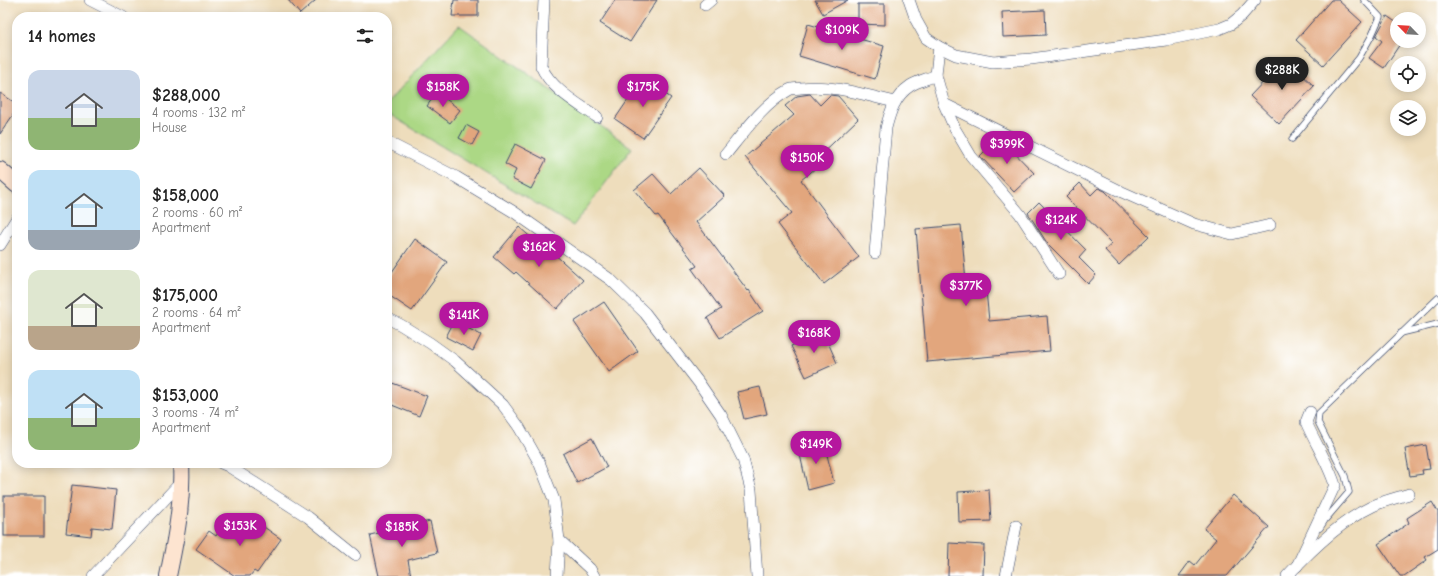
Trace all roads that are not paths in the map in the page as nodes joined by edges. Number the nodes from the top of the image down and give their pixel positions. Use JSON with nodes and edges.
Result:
{"nodes":[{"id":1,"x":90,"y":0,"type":"edge"},
{"id":2,"x":544,"y":0,"type":"edge"},
{"id":3,"x":909,"y":0,"type":"edge"},
{"id":4,"x":1255,"y":0,"type":"edge"},
{"id":5,"x":1364,"y":0,"type":"edge"},
{"id":6,"x":114,"y":12,"type":"edge"},
{"id":7,"x":939,"y":47,"type":"junction"},
{"id":8,"x":936,"y":75,"type":"junction"},
{"id":9,"x":895,"y":102,"type":"junction"},
{"id":10,"x":944,"y":104,"type":"junction"},
{"id":11,"x":597,"y":117,"type":"dead end"},
{"id":12,"x":1292,"y":139,"type":"dead end"},
{"id":13,"x":392,"y":145,"type":"edge"},
{"id":14,"x":726,"y":154,"type":"dead end"},
{"id":15,"x":0,"y":170,"type":"edge"},
{"id":16,"x":12,"y":181,"type":"edge"},
{"id":17,"x":1270,"y":225,"type":"dead end"},
{"id":18,"x":12,"y":226,"type":"edge"},
{"id":19,"x":0,"y":245,"type":"edge"},
{"id":20,"x":875,"y":253,"type":"dead end"},
{"id":21,"x":1059,"y":274,"type":"dead end"},
{"id":22,"x":1438,"y":298,"type":"edge"},
{"id":23,"x":392,"y":321,"type":"edge"},
{"id":24,"x":1438,"y":324,"type":"edge"},
{"id":25,"x":1401,"y":333,"type":"junction"},
{"id":26,"x":1310,"y":412,"type":"dead end"},
{"id":27,"x":181,"y":468,"type":"edge"},
{"id":28,"x":231,"y":468,"type":"edge"},
{"id":29,"x":182,"y":482,"type":"junction"},
{"id":30,"x":1409,"y":494,"type":"dead end"},
{"id":31,"x":1016,"y":526,"type":"dead end"},
{"id":32,"x":559,"y":540,"type":"junction"},
{"id":33,"x":354,"y":555,"type":"dead end"},
{"id":34,"x":1300,"y":562,"type":"junction"},
{"id":35,"x":93,"y":576,"type":"edge"},
{"id":36,"x":168,"y":576,"type":"edge"},
{"id":37,"x":557,"y":576,"type":"edge"},
{"id":38,"x":594,"y":576,"type":"edge"},
{"id":39,"x":757,"y":576,"type":"edge"},
{"id":40,"x":1006,"y":576,"type":"edge"},
{"id":41,"x":1287,"y":576,"type":"edge"}],
"edges":[{"from":1,"to":6,"type":"street"},
{"from":2,"to":11,"type":"street"},
{"from":3,"to":7,"type":"street"},
{"from":4,"to":7,"type":"street"},
{"from":5,"to":12,"type":"lane"},
{"from":7,"to":8,"type":"street"},
{"from":8,"to":9,"type":"street"},
{"from":8,"to":10,"type":"street"},
{"from":9,"to":14,"type":"street"},
{"from":9,"to":20,"type":"street"},
{"from":10,"to":17,"type":"street"},
{"from":10,"to":21,"type":"street"},
{"from":13,"to":39,"type":"street"},
{"from":15,"to":16,"type":"main road"},
{"from":18,"to":19,"type":"street"},
{"from":22,"to":25,"type":"lane"},
{"from":23,"to":32,"type":"street"},
{"from":24,"to":25,"type":"lane"},
{"from":25,"to":34,"type":"lane"},
{"from":26,"to":34,"type":"street"},
{"from":27,"to":29,"type":"main road"},
{"from":28,"to":33,"type":"street"},
{"from":29,"to":35,"type":"street"},
{"from":29,"to":36,"type":"main road"},
{"from":30,"to":34,"type":"street"},
{"from":31,"to":40,"type":"street"},
{"from":32,"to":37,"type":"street"},
{"from":32,"to":38,"type":"street"},
{"from":34,"to":41,"type":"street"}]}
